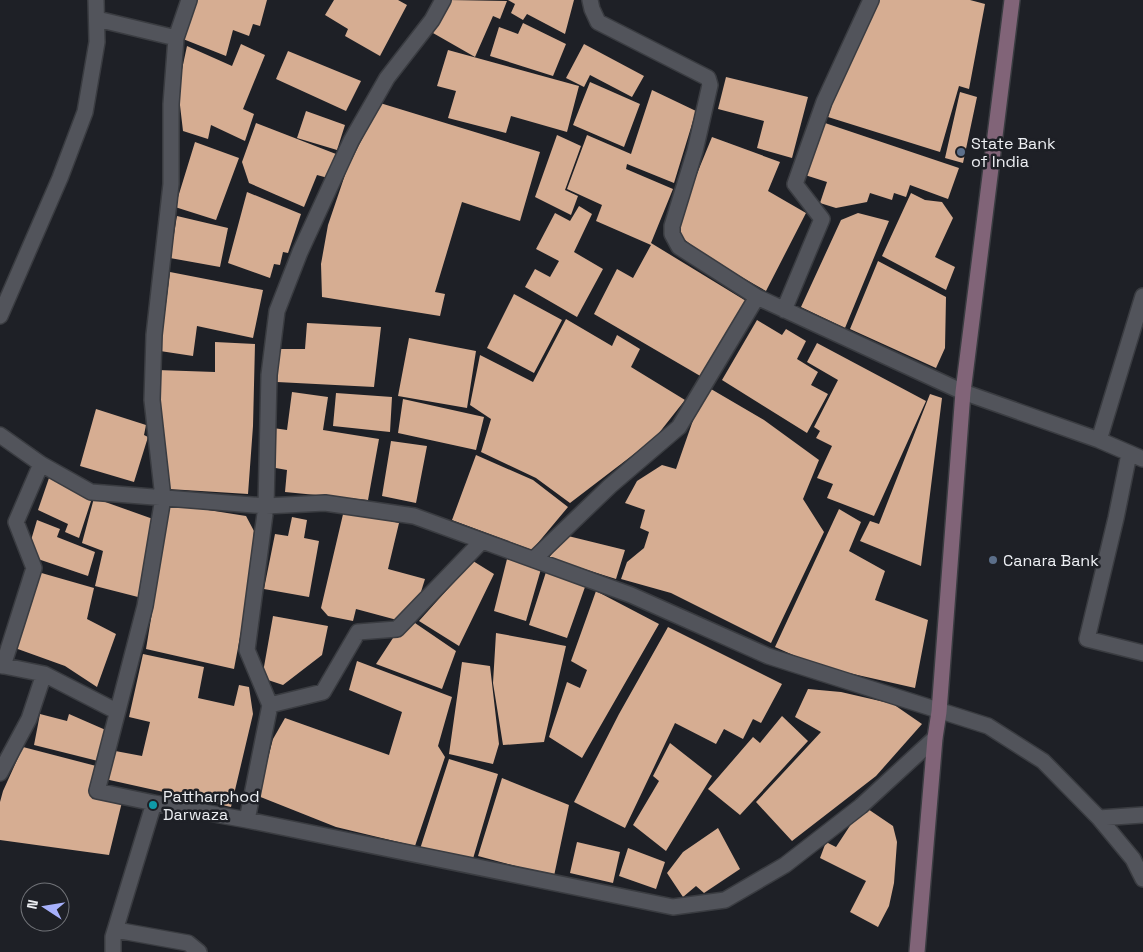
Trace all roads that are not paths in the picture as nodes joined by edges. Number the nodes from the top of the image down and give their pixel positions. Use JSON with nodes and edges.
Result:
{"nodes":[{"id":1,"x":96,"y":0,"type":"edge"},
{"id":2,"x":189,"y":0,"type":"edge"},
{"id":3,"x":443,"y":0,"type":"edge"},
{"id":4,"x":590,"y":0,"type":"edge"},
{"id":5,"x":871,"y":0,"type":"edge"},
{"id":6,"x":1012,"y":0,"type":"edge"},
{"id":7,"x":97,"y":19,"type":"junction"},
{"id":8,"x":176,"y":38,"type":"junction"},
{"id":9,"x":1143,"y":296,"type":"edge"},
{"id":10,"x":757,"y":297,"type":"junction"},
{"id":11,"x":784,"y":310,"type":"junction"},
{"id":12,"x":0,"y":316,"type":"edge"},
{"id":13,"x":963,"y":392,"type":"junction"},
{"id":14,"x":0,"y":434,"type":"edge"},
{"id":15,"x":1099,"y":440,"type":"junction"},
{"id":16,"x":1136,"y":457,"type":"edge"},
{"id":17,"x":41,"y":464,"type":"junction"},
{"id":18,"x":162,"y":498,"type":"junction"},
{"id":19,"x":266,"y":506,"type":"junction"},
{"id":20,"x":482,"y":541,"type":"junction"},
{"id":21,"x":534,"y":558,"type":"junction"},
{"id":22,"x":1143,"y":653,"type":"edge"},
{"id":23,"x":1,"y":665,"type":"edge"},
{"id":24,"x":44,"y":674,"type":"junction"},
{"id":25,"x":270,"y":705,"type":"junction"},
{"id":26,"x":116,"y":711,"type":"junction"},
{"id":27,"x":940,"y":712,"type":"junction"},
{"id":28,"x":935,"y":738,"type":"junction"},
{"id":29,"x":0,"y":773,"type":"edge"},
{"id":30,"x":154,"y":803,"type":"junction"},
{"id":31,"x":1143,"y":815,"type":"edge"},
{"id":32,"x":1099,"y":818,"type":"junction"},
{"id":33,"x":247,"y":820,"type":"junction"},
{"id":34,"x":1143,"y":879,"type":"edge"},
{"id":35,"x":116,"y":930,"type":"junction"},
{"id":36,"x":113,"y":952,"type":"edge"},
{"id":37,"x":200,"y":952,"type":"edge"},
{"id":38,"x":917,"y":952,"type":"edge"}],
"edges":[{"from":1,"to":7,"type":"street"},
{"from":2,"to":8,"type":"street"},
{"from":3,"to":19,"type":"street"},
{"from":4,"to":10,"type":"street"},
{"from":5,"to":11,"type":"street"},
{"from":6,"to":13,"type":"street"},
{"from":7,"to":8,"type":"street"},
{"from":7,"to":12,"type":"street"},
{"from":8,"to":18,"type":"street"},
{"from":9,"to":15,"type":"street"},
{"from":10,"to":11,"type":"street"},
{"from":10,"to":21,"type":"street"},
{"from":11,"to":13,"type":"street"},
{"from":13,"to":15,"type":"street"},
{"from":13,"to":27,"type":"street"},
{"from":14,"to":17,"type":"street"},
{"from":15,"to":16,"type":"street"},
{"from":16,"to":22,"type":"street"},
{"from":17,"to":18,"type":"street"},
{"from":17,"to":23,"type":"street"},
{"from":18,"to":19,"type":"street"},
{"from":18,"to":26,"type":"street"},
{"from":19,"to":20,"type":"street"},
{"from":19,"to":25,"type":"street"},
{"from":20,"to":21,"type":"street"},
{"from":20,"to":25,"type":"street"},
{"from":21,"to":27,"type":"street"},
{"from":23,"to":24,"type":"street"},
{"from":24,"to":26,"type":"street"},
{"from":24,"to":29,"type":"street"},
{"from":25,"to":33,"type":"street"},
{"from":26,"to":30,"type":"street"},
{"from":27,"to":28,"type":"street"},
{"from":27,"to":32,"type":"street"},
{"from":28,"to":33,"type":"street"},
{"from":28,"to":38,"type":"street"},
{"from":30,"to":33,"type":"street"},
{"from":30,"to":35,"type":"street"},
{"from":31,"to":32,"type":"street"},
{"from":32,"to":34,"type":"street"},
{"from":35,"to":36,"type":"street"},
{"from":35,"to":37,"type":"street"}]}
